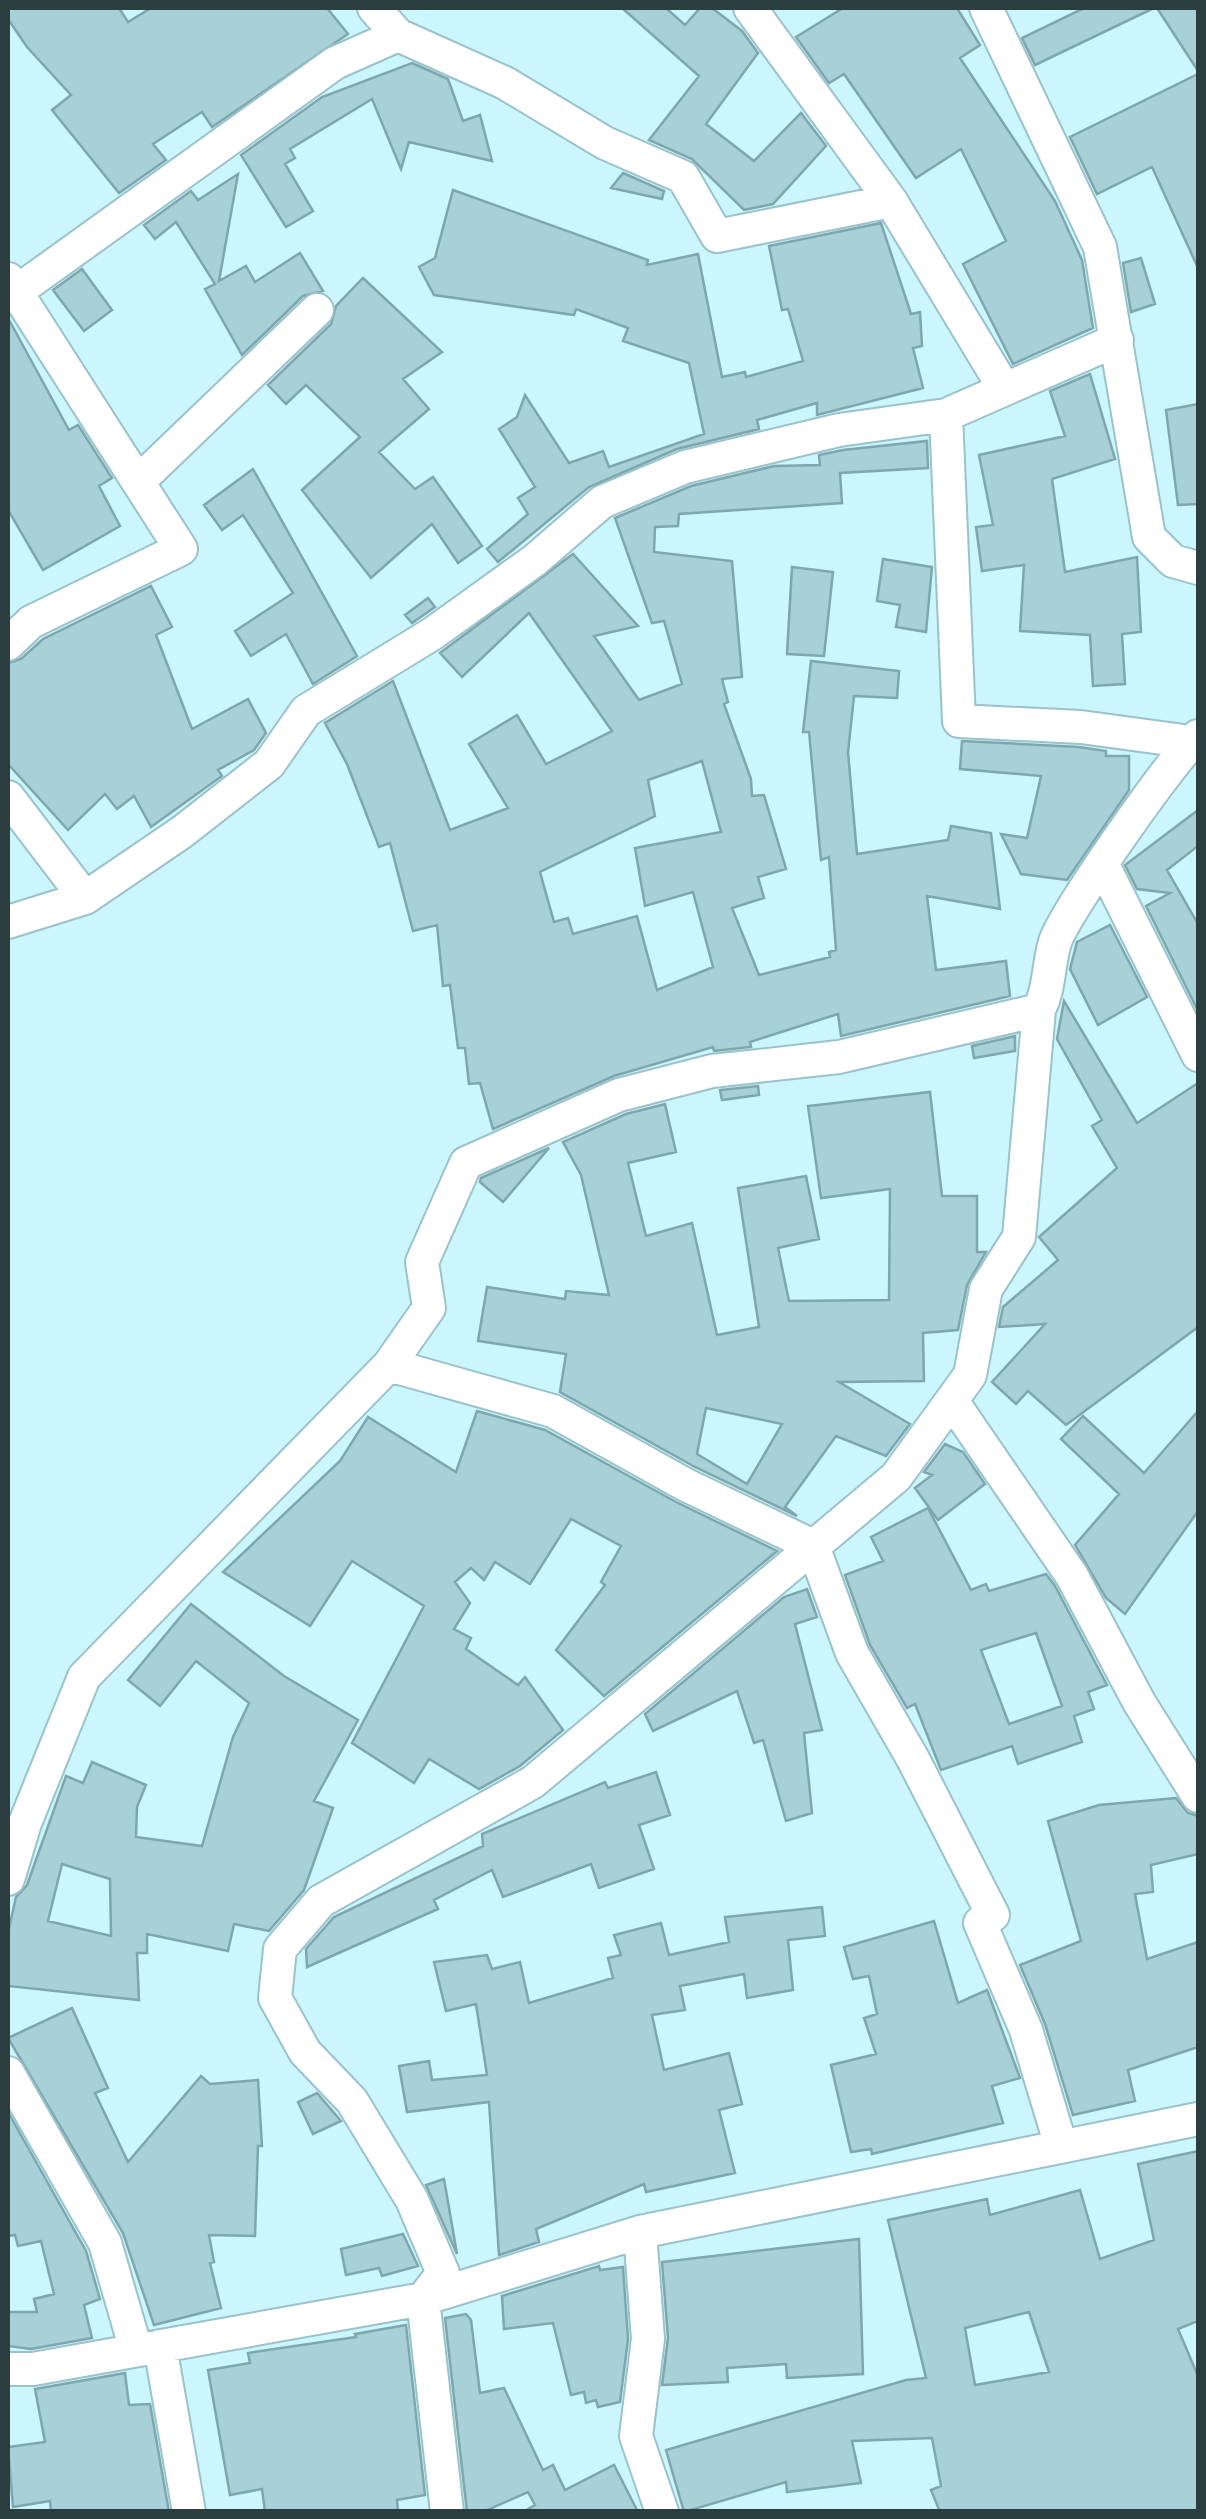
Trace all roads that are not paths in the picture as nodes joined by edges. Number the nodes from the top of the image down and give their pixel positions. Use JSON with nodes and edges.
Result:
{"nodes":[{"id":1,"x":374,"y":8,"type":"edge"},
{"id":2,"x":750,"y":8,"type":"edge"},
{"id":3,"x":986,"y":8,"type":"edge"},
{"id":4,"x":398,"y":36,"type":"junction"},
{"id":5,"x":890,"y":201,"type":"junction"},
{"id":6,"x":12,"y":286,"type":"edge"},
{"id":7,"x":317,"y":310,"type":"dead end"},
{"id":8,"x":1116,"y":340,"type":"junction"},
{"id":9,"x":1004,"y":388,"type":"junction"},
{"id":10,"x":946,"y":415,"type":"junction"},
{"id":11,"x":140,"y":481,"type":"junction"},
{"id":12,"x":1198,"y":568,"type":"edge"},
{"id":13,"x":8,"y":644,"type":"edge"},
{"id":14,"x":1195,"y":739,"type":"edge"},
{"id":15,"x":8,"y":797,"type":"edge"},
{"id":16,"x":1103,"y":865,"type":"junction"},
{"id":17,"x":85,"y":898,"type":"junction"},
{"id":18,"x":8,"y":922,"type":"edge"},
{"id":19,"x":1038,"y":1010,"type":"junction"},
{"id":20,"x":1198,"y":1056,"type":"edge"},
{"id":21,"x":390,"y":1366,"type":"junction"},
{"id":22,"x":952,"y":1400,"type":"junction"},
{"id":23,"x":812,"y":1546,"type":"junction"},
{"id":24,"x":1198,"y":1796,"type":"edge"},
{"id":25,"x":8,"y":1879,"type":"edge"},
{"id":26,"x":8,"y":2073,"type":"edge"},
{"id":27,"x":1198,"y":2118,"type":"edge"},
{"id":28,"x":1061,"y":2146,"type":"junction"},
{"id":29,"x":640,"y":2232,"type":"junction"},
{"id":30,"x":423,"y":2299,"type":"junction"},
{"id":31,"x":148,"y":2348,"type":"junction"},
{"id":32,"x":8,"y":2369,"type":"edge"},
{"id":33,"x":189,"y":2512,"type":"edge"},
{"id":34,"x":447,"y":2512,"type":"edge"},
{"id":35,"x":662,"y":2512,"type":"edge"}],
"edges":[{"from":1,"to":4,"type":"street"},
{"from":2,"to":5,"type":"street"},
{"from":3,"to":8,"type":"street"},
{"from":4,"to":5,"type":"street"},
{"from":4,"to":6,"type":"street"},
{"from":5,"to":9,"type":"street"},
{"from":6,"to":11,"type":"street"},
{"from":7,"to":11,"type":"street"},
{"from":8,"to":9,"type":"street"},
{"from":8,"to":12,"type":"street"},
{"from":9,"to":10,"type":"street"},
{"from":10,"to":14,"type":"street"},
{"from":10,"to":17,"type":"street"},
{"from":11,"to":13,"type":"street"},
{"from":14,"to":16,"type":"street"},
{"from":15,"to":17,"type":"street"},
{"from":16,"to":19,"type":"street"},
{"from":16,"to":20,"type":"street"},
{"from":17,"to":18,"type":"street"},
{"from":19,"to":21,"type":"street"},
{"from":19,"to":22,"type":"street"},
{"from":21,"to":23,"type":"street"},
{"from":21,"to":25,"type":"street"},
{"from":22,"to":23,"type":"street"},
{"from":22,"to":24,"type":"street"},
{"from":23,"to":28,"type":"street"},
{"from":23,"to":30,"type":"street"},
{"from":26,"to":31,"type":"street"},
{"from":27,"to":28,"type":"street"},
{"from":28,"to":29,"type":"street"},
{"from":29,"to":30,"type":"street"},
{"from":29,"to":35,"type":"street"},
{"from":30,"to":31,"type":"street"},
{"from":30,"to":34,"type":"street"},
{"from":31,"to":32,"type":"street"},
{"from":31,"to":33,"type":"street"}]}
